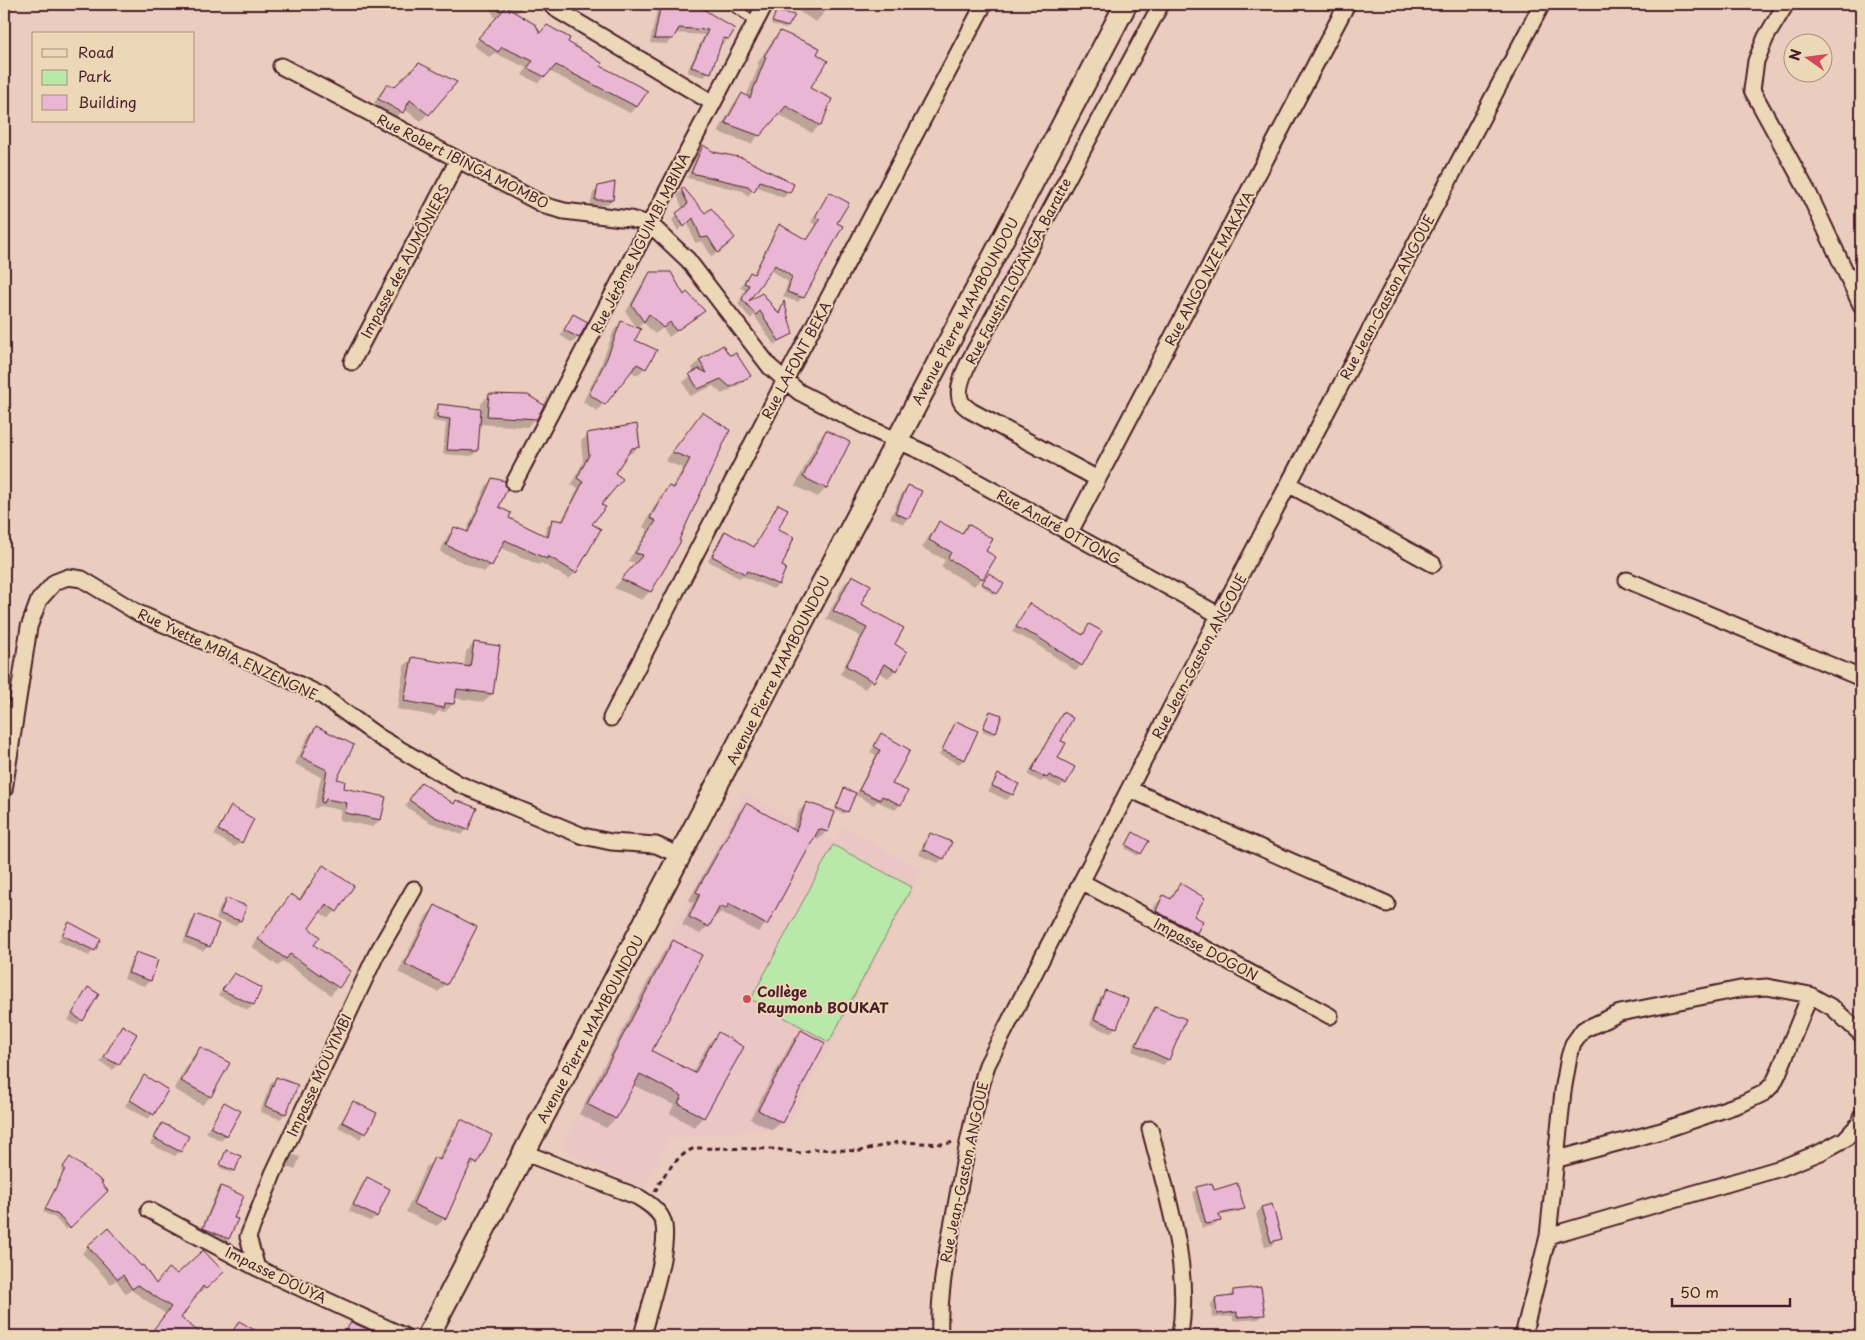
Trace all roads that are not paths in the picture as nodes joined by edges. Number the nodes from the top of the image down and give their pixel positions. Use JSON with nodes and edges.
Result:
{"nodes":[{"id":1,"x":550,"y":4,"type":"edge"},
{"id":2,"x":730,"y":4,"type":"edge"},
{"id":3,"x":765,"y":4,"type":"edge"},
{"id":4,"x":984,"y":4,"type":"edge"},
{"id":5,"x":1126,"y":4,"type":"edge"},
{"id":6,"x":1161,"y":4,"type":"edge"},
{"id":7,"x":1347,"y":4,"type":"edge"},
{"id":8,"x":1542,"y":4,"type":"edge"},
{"id":9,"x":1786,"y":4,"type":"edge"},
{"id":10,"x":756,"y":22,"type":"junction"},
{"id":11,"x":281,"y":66,"type":"dead end"},
{"id":12,"x":712,"y":103,"type":"junction"},
{"id":13,"x":458,"y":160,"type":"junction"},
{"id":14,"x":650,"y":224,"type":"junction"},
{"id":15,"x":1861,"y":305,"type":"edge"},
{"id":16,"x":352,"y":362,"type":"dead end"},
{"id":17,"x":784,"y":380,"type":"junction"},
{"id":18,"x":898,"y":440,"type":"junction"},
{"id":19,"x":1098,"y":478,"type":"junction"},
{"id":20,"x":514,"y":483,"type":"dead end"},
{"id":21,"x":1290,"y":485,"type":"junction"},
{"id":22,"x":1070,"y":532,"type":"junction"},
{"id":23,"x":1433,"y":564,"type":"dead end"},
{"id":24,"x":1627,"y":580,"type":"dead end"},
{"id":25,"x":1219,"y":615,"type":"junction"},
{"id":26,"x":1861,"y":678,"type":"edge"},
{"id":27,"x":611,"y":718,"type":"dead end"},
{"id":28,"x":1129,"y":789,"type":"junction"},
{"id":29,"x":4,"y":790,"type":"edge"},
{"id":30,"x":681,"y":856,"type":"junction"},
{"id":31,"x":1082,"y":882,"type":"junction"},
{"id":32,"x":414,"y":889,"type":"dead end"},
{"id":33,"x":1387,"y":904,"type":"dead end"},
{"id":34,"x":1810,"y":995,"type":"junction"},
{"id":35,"x":1330,"y":1016,"type":"dead end"},
{"id":36,"x":1861,"y":1034,"type":"edge"},
{"id":37,"x":1861,"y":1117,"type":"edge"},
{"id":38,"x":1150,"y":1129,"type":"dead end"},
{"id":39,"x":525,"y":1153,"type":"junction"},
{"id":40,"x":1558,"y":1159,"type":"junction"},
{"id":41,"x":149,"y":1210,"type":"dead end"},
{"id":42,"x":1548,"y":1236,"type":"junction"},
{"id":43,"x":257,"y":1268,"type":"junction"},
{"id":44,"x":404,"y":1336,"type":"edge"},
{"id":45,"x":428,"y":1336,"type":"edge"},
{"id":46,"x":642,"y":1336,"type":"edge"},
{"id":47,"x":940,"y":1336,"type":"edge"},
{"id":48,"x":1180,"y":1336,"type":"edge"},
{"id":49,"x":1523,"y":1336,"type":"edge"}],
"edges":[{"from":1,"to":12,"type":"street"},
{"from":2,"to":10,"type":"lane"},
{"from":3,"to":10,"type":"street","name":"Rue Jérôme NGUIMBI MBINA"},
{"from":4,"to":17,"type":"street","name":"Rue LAFONT BEKA"},
{"from":5,"to":18,"type":"street","name":"Avenue Pierre MAMBOUNDOU"},
{"from":6,"to":19,"type":"street","name":"Rue Faustin LOUANGA Baratte"},
{"from":7,"to":19,"type":"street","name":"Rue ANGO NZE MAKAYA"},
{"from":8,"to":21,"type":"street","name":"Rue Jean-Gaston ANGOUE"},
{"from":9,"to":15,"type":"street"},
{"from":10,"to":12,"type":"street","name":"Rue Jérôme NGUIMBI MBINA"},
{"from":11,"to":13,"type":"street","name":"Rue Robert IBINGA MOMBO"},
{"from":12,"to":14,"type":"street","name":"Rue Jérôme NGUIMBI MBINA"},
{"from":13,"to":14,"type":"street","name":"Rue Robert IBINGA MOMBO"},
{"from":13,"to":16,"type":"street","name":"Impasse des AUMÔNIERS"},
{"from":14,"to":17,"type":"street"},
{"from":14,"to":20,"type":"street","name":"Rue Jérôme NGUIMBI MBINA"},
{"from":17,"to":18,"type":"street"},
{"from":17,"to":27,"type":"street","name":"Rue LAFONT BEKA"},
{"from":18,"to":22,"type":"street","name":"Rue André OTTONG"},
{"from":18,"to":30,"type":"street","name":"Avenue Pierre MAMBOUNDOU"},
{"from":19,"to":22,"type":"street","name":"Rue ANGO NZE MAKAYA"},
{"from":21,"to":23,"type":"street"},
{"from":21,"to":25,"type":"street","name":"Rue Jean-Gaston ANGOUE"},
{"from":22,"to":25,"type":"street","name":"Rue André OTTONG"},
{"from":24,"to":26,"type":"street"},
{"from":25,"to":28,"type":"street","name":"Rue Jean-Gaston ANGOUE"},
{"from":28,"to":31,"type":"street","name":"Rue Jean-Gaston ANGOUE"},
{"from":28,"to":33,"type":"street"},
{"from":29,"to":30,"type":"street","name":"Rue Yvette MBIA ENZENGNE"},
{"from":30,"to":39,"type":"street","name":"Avenue Pierre MAMBOUNDOU"},
{"from":31,"to":35,"type":"street","name":"Impasse DOGON"},
{"from":31,"to":47,"type":"street","name":"Rue Jean-Gaston ANGOUE"},
{"from":32,"to":43,"type":"street","name":"Impasse MOUYIMBI"},
{"from":34,"to":36,"type":"street"},
{"from":34,"to":40,"type":"street"},
{"from":34,"to":40,"type":"street"},
{"from":37,"to":42,"type":"street"},
{"from":38,"to":48,"type":"street"},
{"from":39,"to":45,"type":"street","name":"Avenue Pierre MAMBOUNDOU"},
{"from":39,"to":46,"type":"street"},
{"from":40,"to":42,"type":"street"},
{"from":41,"to":43,"type":"street","name":"Impasse DOUYA"},
{"from":42,"to":49,"type":"street"},
{"from":43,"to":44,"type":"street","name":"Impasse DOUYA"}]}
